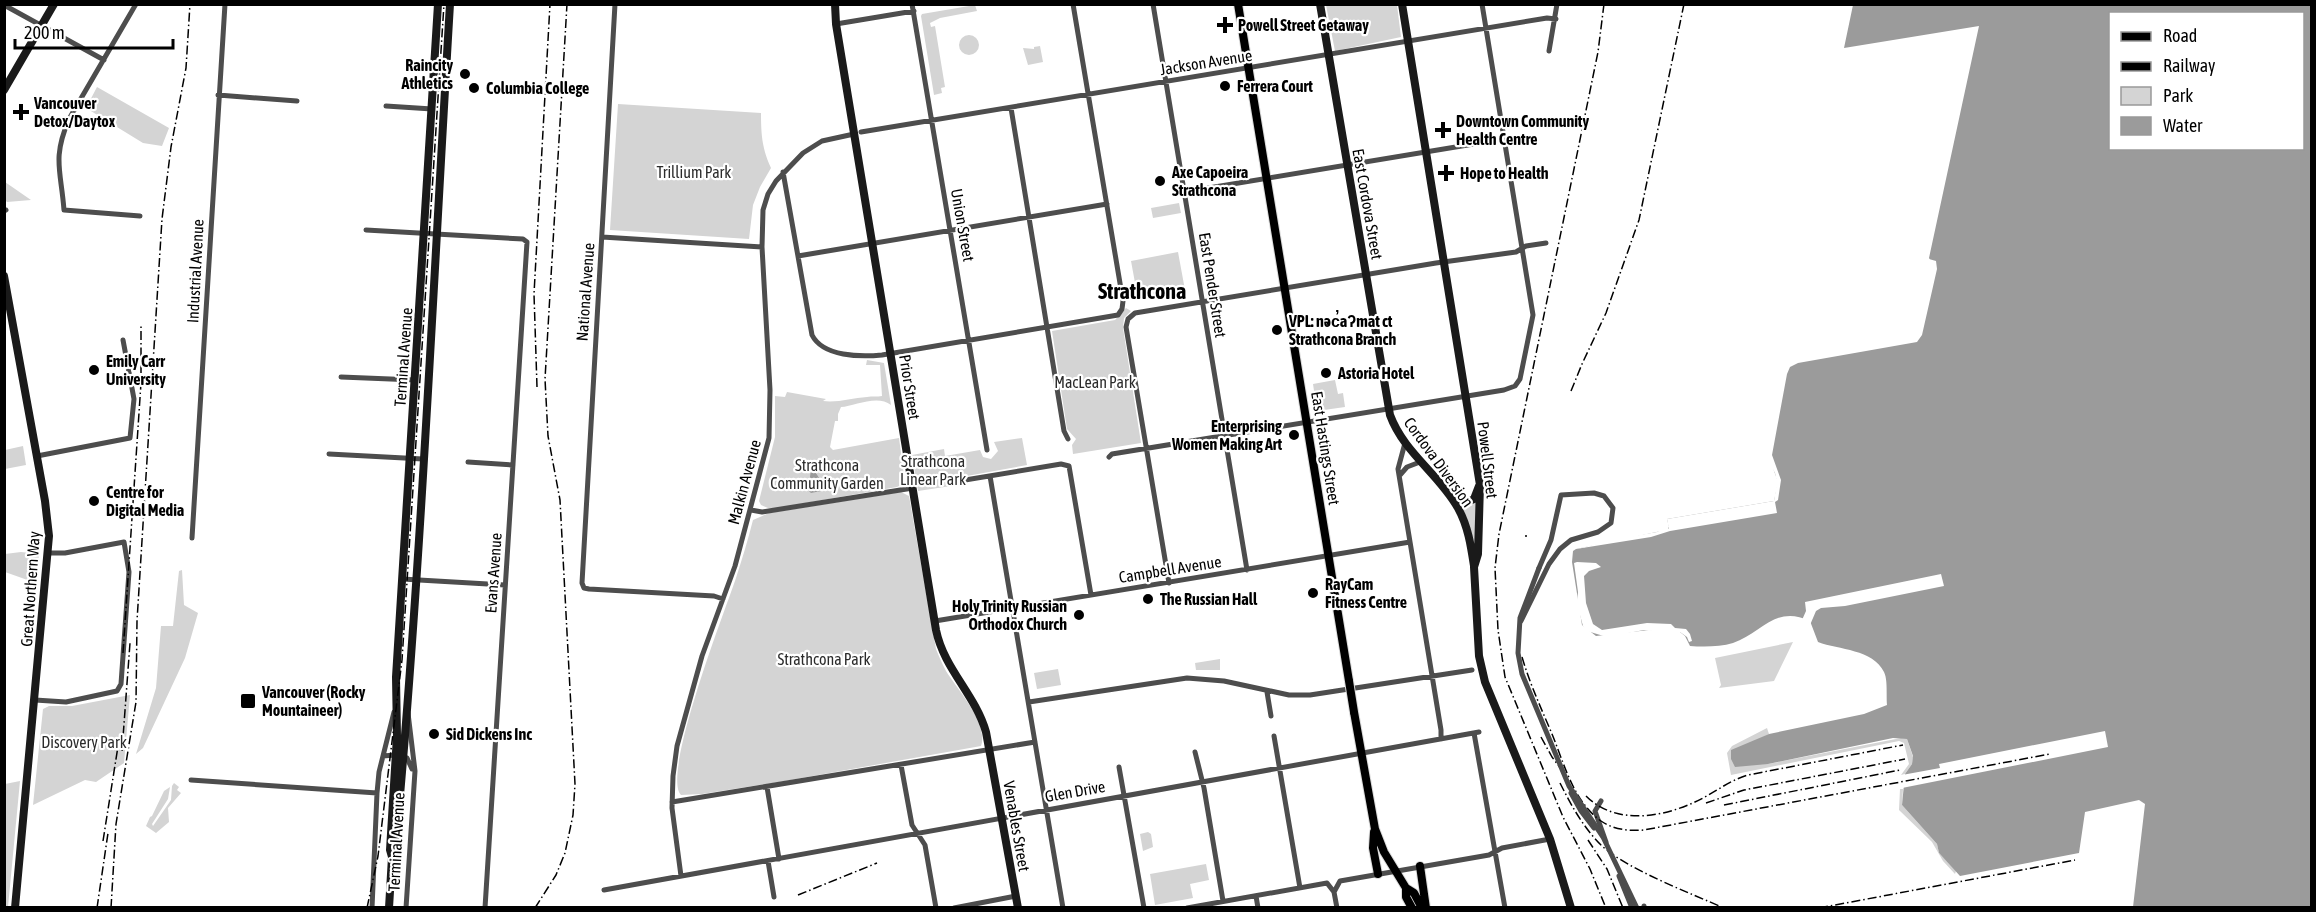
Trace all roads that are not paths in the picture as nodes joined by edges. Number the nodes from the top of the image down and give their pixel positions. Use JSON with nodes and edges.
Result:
{"nodes":[{"id":1,"x":54,"y":4,"type":"edge"},
{"id":2,"x":136,"y":4,"type":"edge"},
{"id":3,"x":225,"y":4,"type":"edge"},
{"id":4,"x":438,"y":4,"type":"edge"},
{"id":5,"x":450,"y":4,"type":"edge"},
{"id":6,"x":615,"y":4,"type":"edge"},
{"id":7,"x":830,"y":4,"type":"edge"},
{"id":8,"x":835,"y":4,"type":"edge"},
{"id":9,"x":1073,"y":4,"type":"edge"},
{"id":10,"x":1154,"y":4,"type":"edge"},
{"id":11,"x":1238,"y":4,"type":"edge"},
{"id":12,"x":1320,"y":4,"type":"edge"},
{"id":13,"x":1402,"y":4,"type":"edge"},
{"id":14,"x":1482,"y":4,"type":"edge"},
{"id":15,"x":1557,"y":4,"type":"edge"},
{"id":16,"x":4,"y":5,"type":"edge"},
{"id":17,"x":913,"y":8,"type":"edge"},
{"id":18,"x":1556,"y":19,"type":"junction"},
{"id":19,"x":835,"y":21,"type":"junction"},
{"id":20,"x":42,"y":26,"type":"junction"},
{"id":21,"x":1486,"y":29,"type":"junction"},
{"id":22,"x":1408,"y":42,"type":"junction"},
{"id":23,"x":1550,"y":51,"type":"dead end"},
{"id":24,"x":1329,"y":56,"type":"junction"},
{"id":25,"x":104,"y":60,"type":"junction"},
{"id":26,"x":1249,"y":68,"type":"junction"},
{"id":27,"x":1166,"y":82,"type":"junction"},
{"id":28,"x":4,"y":90,"type":"edge"},
{"id":29,"x":218,"y":95,"type":"junction"},
{"id":30,"x":1088,"y":95,"type":"junction"},
{"id":31,"x":297,"y":101,"type":"dead end"},
{"id":32,"x":386,"y":106,"type":"dead end"},
{"id":33,"x":1011,"y":108,"type":"junction"},
{"id":34,"x":432,"y":109,"type":"junction"},
{"id":35,"x":932,"y":121,"type":"junction"},
{"id":36,"x":856,"y":133,"type":"junction"},
{"id":37,"x":1504,"y":139,"type":"junction"},
{"id":38,"x":1426,"y":152,"type":"junction"},
{"id":39,"x":1347,"y":165,"type":"junction"},
{"id":40,"x":783,"y":172,"type":"junction"},
{"id":41,"x":1267,"y":178,"type":"junction"},
{"id":42,"x":1184,"y":192,"type":"junction"},
{"id":43,"x":1107,"y":204,"type":"junction"},
{"id":44,"x":140,"y":216,"type":"dead end"},
{"id":45,"x":1028,"y":217,"type":"junction"},
{"id":46,"x":366,"y":230,"type":"dead end"},
{"id":47,"x":950,"y":230,"type":"junction"},
{"id":48,"x":424,"y":234,"type":"junction"},
{"id":49,"x":436,"y":234,"type":"junction"},
{"id":50,"x":602,"y":237,"type":"junction"},
{"id":51,"x":872,"y":243,"type":"junction"},
{"id":52,"x":1546,"y":243,"type":"dead end"},
{"id":53,"x":762,"y":247,"type":"junction"},
{"id":54,"x":1522,"y":250,"type":"junction"},
{"id":55,"x":798,"y":256,"type":"junction"},
{"id":56,"x":1444,"y":262,"type":"junction"},
{"id":57,"x":1366,"y":275,"type":"junction"},
{"id":58,"x":4,"y":276,"type":"edge"},
{"id":59,"x":1284,"y":288,"type":"junction"},
{"id":60,"x":1202,"y":302,"type":"junction"},
{"id":61,"x":1046,"y":328,"type":"junction"},
{"id":62,"x":123,"y":340,"type":"dead end"},
{"id":63,"x":969,"y":340,"type":"junction"},
{"id":64,"x":890,"y":353,"type":"junction"},
{"id":65,"x":341,"y":377,"type":"dead end"},
{"id":66,"x":415,"y":380,"type":"junction"},
{"id":67,"x":1466,"y":396,"type":"junction"},
{"id":68,"x":1389,"y":408,"type":"junction"},
{"id":69,"x":1307,"y":422,"type":"junction"},
{"id":70,"x":1224,"y":436,"type":"junction"},
{"id":71,"x":1068,"y":439,"type":"dead end"},
{"id":72,"x":1405,"y":443,"type":"junction"},
{"id":73,"x":1146,"y":448,"type":"junction"},
{"id":74,"x":987,"y":450,"type":"dead end"},
{"id":75,"x":329,"y":454,"type":"dead end"},
{"id":76,"x":38,"y":456,"type":"junction"},
{"id":77,"x":1109,"y":457,"type":"dead end"},
{"id":78,"x":410,"y":459,"type":"junction"},
{"id":79,"x":423,"y":459,"type":"junction"},
{"id":80,"x":468,"y":462,"type":"dead end"},
{"id":81,"x":1420,"y":462,"type":"junction"},
{"id":82,"x":513,"y":465,"type":"junction"},
{"id":83,"x":1400,"y":475,"type":"junction"},
{"id":84,"x":990,"y":476,"type":"junction"},
{"id":85,"x":952,"y":482,"type":"dead end"},
{"id":86,"x":1480,"y":485,"type":"junction"},
{"id":87,"x":913,"y":488,"type":"junction"},
{"id":88,"x":1450,"y":496,"type":"junction"},
{"id":89,"x":752,"y":510,"type":"junction"},
{"id":90,"x":192,"y":538,"type":"dead end"},
{"id":91,"x":1410,"y":542,"type":"junction"},
{"id":92,"x":48,"y":554,"type":"junction"},
{"id":93,"x":1329,"y":555,"type":"junction"},
{"id":94,"x":1474,"y":567,"type":"junction"},
{"id":95,"x":1247,"y":570,"type":"junction"},
{"id":96,"x":402,"y":579,"type":"junction"},
{"id":97,"x":416,"y":580,"type":"junction"},
{"id":98,"x":1169,"y":583,"type":"junction"},
{"id":99,"x":505,"y":585,"type":"junction"},
{"id":100,"x":1091,"y":595,"type":"junction"},
{"id":101,"x":723,"y":599,"type":"junction"},
{"id":102,"x":1012,"y":608,"type":"junction"},
{"id":103,"x":935,"y":621,"type":"junction"},
{"id":104,"x":1472,"y":670,"type":"dead end"},
{"id":105,"x":1432,"y":676,"type":"junction"},
{"id":106,"x":1267,"y":692,"type":"junction"},
{"id":107,"x":35,"y":700,"type":"junction"},
{"id":108,"x":1029,"y":702,"type":"junction"},
{"id":109,"x":406,"y":707,"type":"junction"},
{"id":110,"x":395,"y":711,"type":"junction"},
{"id":111,"x":1270,"y":716,"type":"dead end"},
{"id":112,"x":1274,"y":736,"type":"dead end"},
{"id":113,"x":1441,"y":739,"type":"junction"},
{"id":114,"x":1035,"y":742,"type":"junction"},
{"id":115,"x":990,"y":750,"type":"junction"},
{"id":116,"x":1195,"y":752,"type":"dead end"},
{"id":117,"x":1361,"y":754,"type":"junction"},
{"id":118,"x":383,"y":756,"type":"junction"},
{"id":119,"x":399,"y":756,"type":"junction"},
{"id":120,"x":901,"y":765,"type":"junction"},
{"id":121,"x":1119,"y":766,"type":"dead end"},
{"id":122,"x":1280,"y":769,"type":"junction"},
{"id":123,"x":191,"y":780,"type":"dead end"},
{"id":124,"x":413,"y":782,"type":"junction"},
{"id":125,"x":1202,"y":782,"type":"junction"},
{"id":126,"x":767,"y":787,"type":"junction"},
{"id":127,"x":377,"y":793,"type":"junction"},
{"id":128,"x":1124,"y":796,"type":"junction"},
{"id":129,"x":1601,"y":801,"type":"dead end"},
{"id":130,"x":672,"y":802,"type":"junction"},
{"id":131,"x":1046,"y":810,"type":"junction"},
{"id":132,"x":1001,"y":819,"type":"junction"},
{"id":133,"x":1375,"y":829,"type":"junction"},
{"id":134,"x":917,"y":834,"type":"junction"},
{"id":135,"x":1550,"y":839,"type":"junction"},
{"id":136,"x":1607,"y":846,"type":"junction"},
{"id":137,"x":1495,"y":852,"type":"junction"},
{"id":138,"x":779,"y":859,"type":"junction"},
{"id":139,"x":768,"y":861,"type":"junction"},
{"id":140,"x":1420,"y":866,"type":"junction"},
{"id":141,"x":1395,"y":871,"type":"junction"},
{"id":142,"x":1377,"y":874,"type":"junction"},
{"id":143,"x":681,"y":876,"type":"junction"},
{"id":144,"x":1300,"y":888,"type":"junction"},
{"id":145,"x":1406,"y":888,"type":"junction"},
{"id":146,"x":604,"y":890,"type":"dead end"},
{"id":147,"x":1334,"y":892,"type":"junction"},
{"id":148,"x":1016,"y":896,"type":"junction"},
{"id":149,"x":1256,"y":896,"type":"junction"},
{"id":150,"x":774,"y":897,"type":"dead end"},
{"id":151,"x":1223,"y":901,"type":"junction"},
{"id":152,"x":1258,"y":906,"type":"edge"},
{"id":153,"x":1642,"y":907,"type":"edge"},
{"id":154,"x":15,"y":908,"type":"edge"},
{"id":155,"x":372,"y":908,"type":"edge"},
{"id":156,"x":389,"y":908,"type":"edge"},
{"id":157,"x":406,"y":908,"type":"edge"},
{"id":158,"x":485,"y":908,"type":"edge"},
{"id":159,"x":936,"y":908,"type":"edge"},
{"id":160,"x":954,"y":908,"type":"edge"},
{"id":161,"x":1018,"y":908,"type":"edge"},
{"id":162,"x":1063,"y":908,"type":"edge"},
{"id":163,"x":1144,"y":908,"type":"edge"},
{"id":164,"x":1187,"y":908,"type":"edge"},
{"id":165,"x":1337,"y":908,"type":"edge"},
{"id":166,"x":1412,"y":908,"type":"edge"},
{"id":167,"x":1422,"y":908,"type":"edge"},
{"id":168,"x":1426,"y":908,"type":"edge"},
{"id":169,"x":1505,"y":908,"type":"edge"},
{"id":170,"x":1571,"y":908,"type":"edge"},
{"id":171,"x":1632,"y":908,"type":"edge"}],
"edges":[{"from":1,"to":20,"type":"main road"},
{"from":2,"to":25,"type":"street"},
{"from":3,"to":29,"type":"street","name":"Industrial Avenue"},
{"from":4,"to":34,"type":"main road","name":"Terminal Avenue"},
{"from":5,"to":49,"type":"main road","name":"Terminal Avenue"},
{"from":6,"to":50,"type":"street","name":"National Avenue"},
{"from":7,"to":19,"type":"main road","name":"Prior Street"},
{"from":8,"to":19,"type":"main road","name":"Prior Street"},
{"from":9,"to":30,"type":"street"},
{"from":10,"to":27,"type":"street","name":"East Pender Street"},
{"from":11,"to":26,"type":"main road","name":"East Hastings Street"},
{"from":12,"to":24,"type":"main road","name":"East Cordova Street"},
{"from":13,"to":22,"type":"main road","name":"Powell Street"},
{"from":14,"to":21,"type":"street"},
{"from":15,"to":18,"type":"street"},
{"from":16,"to":20,"type":"street"},
{"from":17,"to":19,"type":"street"},
{"from":17,"to":35,"type":"street","name":"Union Street"},
{"from":18,"to":21,"type":"street","name":"Jackson Avenue"},
{"from":18,"to":23,"type":"street"},
{"from":19,"to":36,"type":"main road","name":"Prior Street"},
{"from":20,"to":25,"type":"street"},
{"from":20,"to":28,"type":"main road"},
{"from":21,"to":22,"type":"street","name":"Jackson Avenue"},
{"from":21,"to":37,"type":"street"},
{"from":22,"to":24,"type":"street","name":"Jackson Avenue"},
{"from":22,"to":38,"type":"main road","name":"Powell Street"},
{"from":24,"to":26,"type":"street","name":"Jackson Avenue"},
{"from":24,"to":39,"type":"main road","name":"East Cordova Street"},
{"from":25,"to":44,"type":"street"},
{"from":26,"to":27,"type":"street","name":"Jackson Avenue"},
{"from":26,"to":41,"type":"main road","name":"East Hastings Street"},
{"from":27,"to":30,"type":"street","name":"Jackson Avenue"},
{"from":27,"to":42,"type":"street","name":"East Pender Street"},
{"from":29,"to":31,"type":"street"},
{"from":29,"to":90,"type":"street","name":"Industrial Avenue"},
{"from":30,"to":33,"type":"street","name":"Jackson Avenue"},
{"from":30,"to":43,"type":"street"},
{"from":32,"to":34,"type":"street"},
{"from":33,"to":35,"type":"street","name":"Jackson Avenue"},
{"from":33,"to":45,"type":"street"},
{"from":34,"to":48,"type":"main road","name":"Terminal Avenue"},
{"from":35,"to":36,"type":"street","name":"Jackson Avenue"},
{"from":35,"to":47,"type":"street","name":"Union Street"},
{"from":36,"to":40,"type":"street","name":"Malkin Avenue"},
{"from":36,"to":51,"type":"main road","name":"Prior Street"},
{"from":37,"to":38,"type":"street"},
{"from":37,"to":54,"type":"street"},
{"from":38,"to":39,"type":"street"},
{"from":38,"to":56,"type":"main road","name":"Powell Street"},
{"from":39,"to":41,"type":"street"},
{"from":39,"to":57,"type":"main road","name":"East Cordova Street"},
{"from":40,"to":53,"type":"street","name":"Malkin Avenue"},
{"from":40,"to":55,"type":"street"},
{"from":41,"to":42,"type":"street"},
{"from":41,"to":59,"type":"main road","name":"East Hastings Street"},
{"from":42,"to":60,"type":"street","name":"East Pender Street"},
{"from":43,"to":45,"type":"street"},
{"from":43,"to":61,"type":"street"},
{"from":45,"to":47,"type":"street"},
{"from":45,"to":61,"type":"street"},
{"from":46,"to":48,"type":"street"},
{"from":47,"to":51,"type":"street"},
{"from":47,"to":63,"type":"street","name":"Union Street"},
{"from":48,"to":49,"type":"street"},
{"from":48,"to":66,"type":"main road","name":"Terminal Avenue"},
{"from":49,"to":79,"type":"main road","name":"Terminal Avenue"},
{"from":49,"to":82,"type":"street","name":"Evans Avenue"},
{"from":50,"to":53,"type":"street"},
{"from":50,"to":101,"type":"street","name":"National Avenue"},
{"from":51,"to":55,"type":"street"},
{"from":51,"to":64,"type":"main road","name":"Prior Street"},
{"from":52,"to":54,"type":"street"},
{"from":53,"to":89,"type":"street","name":"Malkin Avenue"},
{"from":54,"to":56,"type":"street"},
{"from":54,"to":67,"type":"street"},
{"from":55,"to":64,"type":"street"},
{"from":56,"to":57,"type":"street"},
{"from":56,"to":67,"type":"main road","name":"Powell Street"},
{"from":57,"to":59,"type":"street"},
{"from":57,"to":68,"type":"main road","name":"East Cordova Street"},
{"from":58,"to":76,"type":"main road","name":"Great Northern Way"},
{"from":59,"to":60,"type":"street"},
{"from":59,"to":69,"type":"main road","name":"East Hastings Street"},
{"from":60,"to":70,"type":"street","name":"East Pender Street"},
{"from":60,"to":73,"type":"street"},
{"from":61,"to":63,"type":"street"},
{"from":61,"to":71,"type":"street"},
{"from":62,"to":76,"type":"street"},
{"from":63,"to":64,"type":"street"},
{"from":63,"to":74,"type":"street","name":"Union Street"},
{"from":64,"to":87,"type":"main road","name":"Prior Street"},
{"from":65,"to":66,"type":"street"},
{"from":66,"to":78,"type":"main road","name":"Terminal Avenue"},
{"from":67,"to":68,"type":"street"},
{"from":67,"to":86,"type":"main road","name":"Powell Street"},
{"from":68,"to":69,"type":"street"},
{"from":68,"to":72,"type":"main road","name":"Cordova Diversion"},
{"from":69,"to":70,"type":"street"},
{"from":69,"to":93,"type":"main road","name":"East Hastings Street"},
{"from":70,"to":73,"type":"street"},
{"from":70,"to":95,"type":"street","name":"East Pender Street"},
{"from":72,"to":81,"type":"main road","name":"Cordova Diversion"},
{"from":72,"to":83,"type":"street"},
{"from":73,"to":77,"type":"street"},
{"from":73,"to":98,"type":"street"},
{"from":75,"to":78,"type":"street"},
{"from":76,"to":92,"type":"main road","name":"Great Northern Way"},
{"from":78,"to":79,"type":"street"},
{"from":78,"to":96,"type":"main road","name":"Terminal Avenue"},
{"from":79,"to":97,"type":"main road","name":"Terminal Avenue"},
{"from":80,"to":82,"type":"street"},
{"from":81,"to":83,"type":"street"},
{"from":81,"to":88,"type":"main road","name":"Cordova Diversion"},
{"from":82,"to":99,"type":"street","name":"Evans Avenue"},
{"from":83,"to":91,"type":"street"},
{"from":84,"to":85,"type":"street"},
{"from":84,"to":100,"type":"street"},
{"from":84,"to":102,"type":"street"},
{"from":86,"to":88,"type":"main road"},
{"from":86,"to":94,"type":"main road","name":"Powell Street"},
{"from":87,"to":89,"type":"street"},
{"from":87,"to":103,"type":"main road","name":"Prior Street"},
{"from":88,"to":94,"type":"main road","name":"Cordova Diversion"},
{"from":89,"to":101,"type":"street","name":"Malkin Avenue"},
{"from":91,"to":93,"type":"street","name":"Campbell Avenue"},
{"from":91,"to":105,"type":"street"},
{"from":92,"to":107,"type":"main road","name":"Great Northern Way"},
{"from":92,"to":107,"type":"street"},
{"from":93,"to":95,"type":"street","name":"Campbell Avenue"},
{"from":93,"to":117,"type":"main road","name":"East Hastings Street","bridge":true},
{"from":94,"to":135,"type":"main road","name":"Powell Street"},
{"from":95,"to":98,"type":"street","name":"Campbell Avenue"},
{"from":96,"to":97,"type":"street"},
{"from":96,"to":110,"type":"main road","name":"Terminal Avenue"},
{"from":97,"to":99,"type":"street"},
{"from":97,"to":109,"type":"main road","name":"Terminal Avenue"},
{"from":98,"to":100,"type":"street","name":"Campbell Avenue"},
{"from":99,"to":158,"type":"street","name":"Evans Avenue"},
{"from":100,"to":102,"type":"street","name":"Campbell Avenue"},
{"from":101,"to":130,"type":"street","name":"Malkin Avenue"},
{"from":102,"to":103,"type":"street","name":"Campbell Avenue"},
{"from":102,"to":108,"type":"street"},
{"from":103,"to":115,"type":"main road","name":"Prior Street"},
{"from":104,"to":105,"type":"street"},
{"from":105,"to":106,"type":"street"},
{"from":105,"to":113,"type":"street"},
{"from":106,"to":108,"type":"street"},
{"from":106,"to":111,"type":"street"},
{"from":107,"to":154,"type":"main road","name":"Great Northern Way"},
{"from":108,"to":114,"type":"street"},
{"from":109,"to":119,"type":"main road","name":"Terminal Avenue"},
{"from":109,"to":124,"type":"street","name":"Terminal Avenue"},
{"from":110,"to":118,"type":"street","name":"Terminal Avenue"},
{"from":110,"to":119,"type":"main road","name":"Terminal Avenue"},
{"from":112,"to":122,"type":"street"},
{"from":113,"to":117,"type":"street","name":"Glen Drive"},
{"from":113,"to":137,"type":"street","name":"Glen Drive"},
{"from":114,"to":115,"type":"street"},
{"from":114,"to":131,"type":"street"},
{"from":115,"to":120,"type":"street"},
{"from":115,"to":132,"type":"main road","name":"Venables Street"},
{"from":116,"to":125,"type":"street"},
{"from":117,"to":122,"type":"street","name":"Glen Drive"},
{"from":117,"to":133,"type":"main road","name":"East Hastings Street"},
{"from":118,"to":119,"type":"street"},
{"from":118,"to":127,"type":"street","name":"Terminal Avenue"},
{"from":119,"to":124,"type":"street"},
{"from":119,"to":156,"type":"main road","name":"Terminal Avenue"},
{"from":120,"to":126,"type":"street"},
{"from":120,"to":134,"type":"street"},
{"from":121,"to":128,"type":"street"},
{"from":122,"to":125,"type":"street","name":"Glen Drive"},
{"from":122,"to":144,"type":"street"},
{"from":123,"to":127,"type":"street"},
{"from":124,"to":157,"type":"street","name":"Terminal Avenue"},
{"from":125,"to":128,"type":"street","name":"Glen Drive"},
{"from":125,"to":151,"type":"street"},
{"from":126,"to":130,"type":"street"},
{"from":126,"to":138,"type":"street"},
{"from":127,"to":155,"type":"street","name":"Terminal Avenue"},
{"from":128,"to":131,"type":"street","name":"Glen Drive"},
{"from":128,"to":163,"type":"street"},
{"from":129,"to":136,"type":"street"},
{"from":130,"to":143,"type":"street","name":"Malkin Avenue"},
{"from":131,"to":132,"type":"street","name":"Glen Drive"},
{"from":131,"to":162,"type":"street"},
{"from":132,"to":134,"type":"street","name":"Glen Drive"},
{"from":132,"to":148,"type":"main road","name":"Venables Street"},
{"from":133,"to":141,"type":"main road","name":"East Hastings Street"},
{"from":133,"to":142,"type":"main road"},
{"from":134,"to":138,"type":"street","name":"Glen Drive"},
{"from":134,"to":159,"type":"street"},
{"from":135,"to":137,"type":"street"},
{"from":135,"to":170,"type":"main road","name":"Powell Street"},
{"from":136,"to":153,"type":"street","bridge":true},
{"from":136,"to":171,"type":"street"},
{"from":137,"to":140,"type":"street"},
{"from":137,"to":169,"type":"street"},
{"from":138,"to":139,"type":"street","name":"Glen Drive"},
{"from":139,"to":143,"type":"street","name":"Glen Drive"},
{"from":139,"to":150,"type":"street"},
{"from":140,"to":141,"type":"street"},
{"from":140,"to":168,"type":"main road"},
{"from":141,"to":142,"type":"street"},
{"from":141,"to":145,"type":"main road","name":"East Hastings Street"},
{"from":142,"to":147,"type":"street"},
{"from":143,"to":146,"type":"street","name":"Glen Drive"},
{"from":144,"to":147,"type":"street"},
{"from":144,"to":149,"type":"street"},
{"from":145,"to":166,"type":"main road","name":"East Hastings Street"},
{"from":145,"to":167,"type":"main road","name":"East Hastings Street"},
{"from":147,"to":165,"type":"street"},
{"from":148,"to":160,"type":"street"},
{"from":148,"to":161,"type":"main road","name":"Venables Street"},
{"from":149,"to":151,"type":"street"},
{"from":149,"to":152,"type":"street"},
{"from":151,"to":164,"type":"street"}]}
